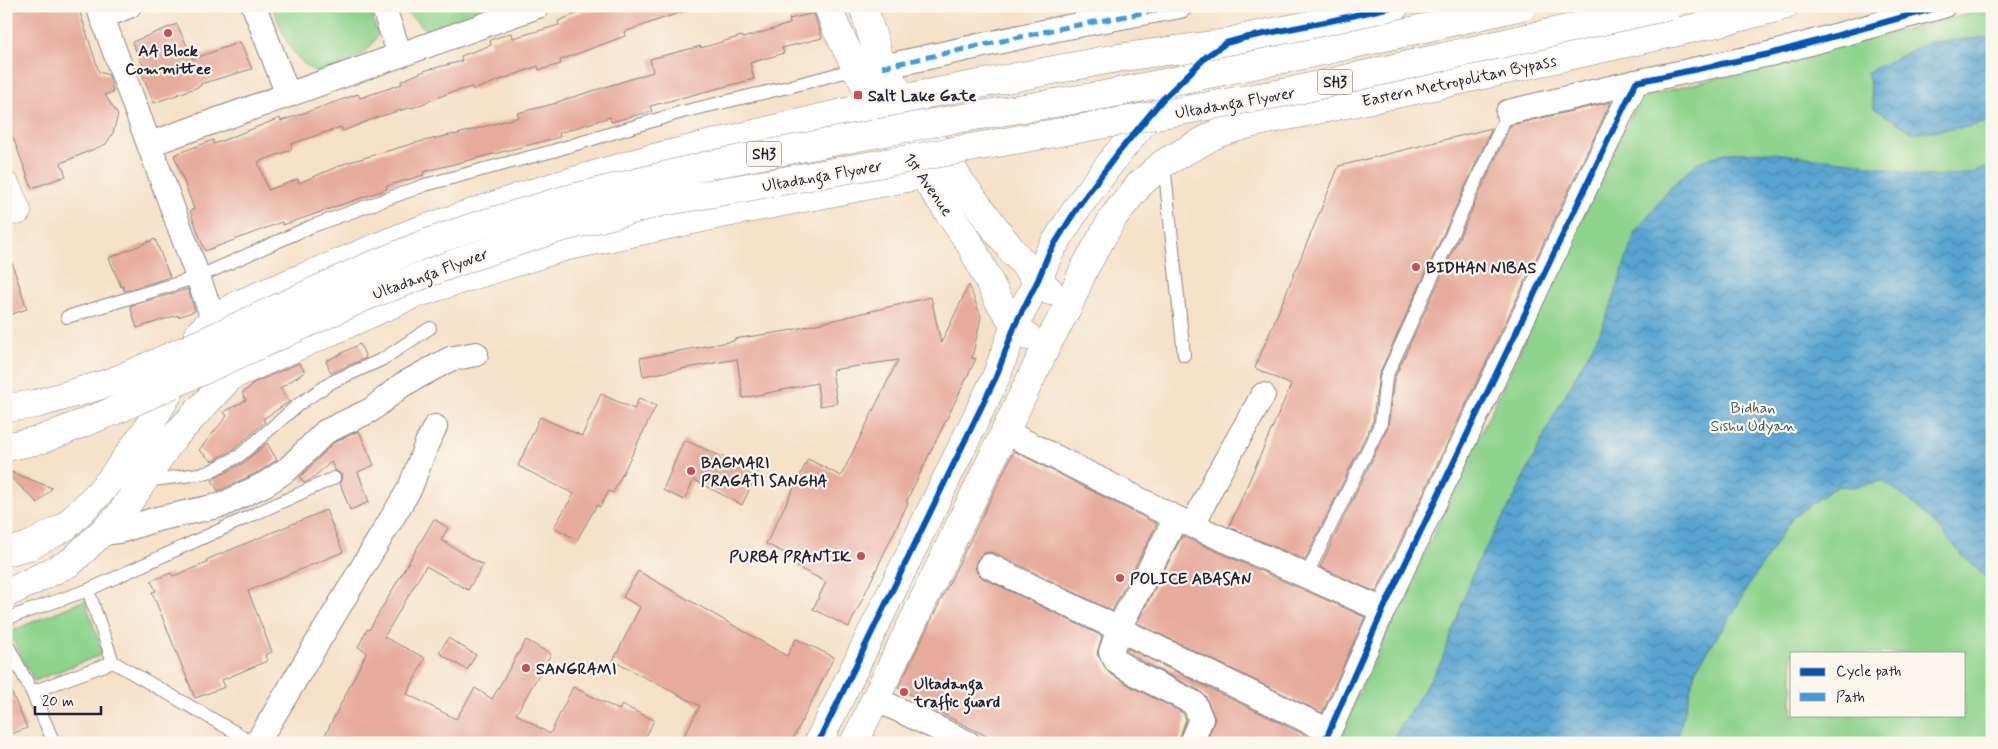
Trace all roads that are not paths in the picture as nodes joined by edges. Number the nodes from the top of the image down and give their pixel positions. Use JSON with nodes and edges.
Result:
{"nodes":[{"id":1,"x":130,"y":6,"type":"edge"},
{"id":2,"x":254,"y":6,"type":"edge"},
{"id":3,"x":383,"y":6,"type":"edge"},
{"id":4,"x":538,"y":6,"type":"edge"},
{"id":5,"x":828,"y":6,"type":"edge"},
{"id":6,"x":863,"y":6,"type":"edge"},
{"id":7,"x":1180,"y":6,"type":"edge"},
{"id":8,"x":1396,"y":6,"type":"edge"},
{"id":9,"x":1522,"y":6,"type":"edge"},
{"id":10,"x":1668,"y":6,"type":"edge"},
{"id":11,"x":1784,"y":6,"type":"edge"},
{"id":12,"x":1943,"y":6,"type":"edge"},
{"id":13,"x":100,"y":12,"type":"edge"},
{"id":14,"x":1226,"y":43,"type":"junction"},
{"id":15,"x":400,"y":55,"type":"junction"},
{"id":16,"x":869,"y":68,"type":"junction"},
{"id":17,"x":1636,"y":82,"type":"junction"},
{"id":18,"x":288,"y":95,"type":"junction"},
{"id":19,"x":904,"y":98,"type":"junction"},
{"id":20,"x":875,"y":105,"type":"junction"},
{"id":21,"x":1508,"y":112,"type":"joint"},
{"id":22,"x":150,"y":144,"type":"junction"},
{"id":23,"x":1164,"y":163,"type":"junction"},
{"id":24,"x":953,"y":170,"type":"junction"},
{"id":25,"x":924,"y":176,"type":"junction"},
{"id":26,"x":6,"y":186,"type":"edge"},
{"id":27,"x":17,"y":210,"type":"dead end"},
{"id":28,"x":198,"y":277,"type":"junction"},
{"id":29,"x":1038,"y":280,"type":"junction"},
{"id":30,"x":1068,"y":307,"type":"junction"},
{"id":31,"x":66,"y":317,"type":"dead end"},
{"id":32,"x":215,"y":319,"type":"junction"},
{"id":33,"x":1016,"y":325,"type":"junction"},
{"id":34,"x":430,"y":328,"type":"dead end"},
{"id":35,"x":1044,"y":352,"type":"junction"},
{"id":36,"x":476,"y":354,"type":"dead end"},
{"id":37,"x":1184,"y":355,"type":"dead end"},
{"id":38,"x":232,"y":376,"type":"junction"},
{"id":39,"x":1263,"y":395,"type":"dead end"},
{"id":40,"x":6,"y":408,"type":"edge"},
{"id":41,"x":435,"y":427,"type":"dead end"},
{"id":42,"x":1006,"y":432,"type":"junction"},
{"id":43,"x":6,"y":447,"type":"edge"},
{"id":44,"x":334,"y":478,"type":"dead end"},
{"id":45,"x":143,"y":481,"type":"junction"},
{"id":46,"x":1185,"y":522,"type":"junction"},
{"id":47,"x":100,"y":534,"type":"junction"},
{"id":48,"x":6,"y":552,"type":"edge"},
{"id":49,"x":989,"y":566,"type":"dead end"},
{"id":50,"x":1306,"y":576,"type":"junction"},
{"id":51,"x":88,"y":590,"type":"junction"},
{"id":52,"x":6,"y":594,"type":"edge"},
{"id":53,"x":1383,"y":610,"type":"junction"},
{"id":54,"x":6,"y":622,"type":"edge"},
{"id":55,"x":1119,"y":628,"type":"junction"},
{"id":56,"x":6,"y":642,"type":"edge"},
{"id":57,"x":113,"y":662,"type":"junction"},
{"id":58,"x":32,"y":692,"type":"junction"},
{"id":59,"x":876,"y":698,"type":"junction"},
{"id":60,"x":1327,"y":737,"type":"edge"},
{"id":61,"x":54,"y":743,"type":"edge"},
{"id":62,"x":256,"y":743,"type":"edge"},
{"id":63,"x":818,"y":743,"type":"edge"},
{"id":64,"x":854,"y":743,"type":"edge"},
{"id":65,"x":968,"y":743,"type":"edge"},
{"id":66,"x":1190,"y":743,"type":"edge"}],
"edges":[{"from":1,"to":13,"type":"street"},
{"from":2,"to":18,"type":"street"},
{"from":3,"to":15,"type":"street"},
{"from":4,"to":15,"type":"street"},
{"from":5,"to":16,"type":"main road","name":"1st Avenue"},
{"from":6,"to":16,"type":"main road"},
{"from":7,"to":16,"type":"street"},
{"from":8,"to":14,"type":"main road"},
{"from":9,"to":40,"type":"main road","name":"Ultadanga Flyover","number":"SH3","bridge":true},
{"from":10,"to":43,"type":"main road","name":"Ultadanga Flyover","number":"SH3","bridge":true},
{"from":11,"to":23,"type":"main road","name":"Eastern Metropolitan Bypass"},
{"from":12,"to":17,"type":"street"},
{"from":13,"to":22,"type":"street"},
{"from":14,"to":19,"type":"main road"},
{"from":14,"to":29,"type":"main road"},
{"from":15,"to":18,"type":"street"},
{"from":16,"to":19,"type":"main road"},
{"from":16,"to":20,"type":"main road","name":"1st Avenue"},
{"from":16,"to":28,"type":"lane"},
{"from":17,"to":21,"type":"street"},
{"from":17,"to":53,"type":"street"},
{"from":18,"to":22,"type":"street"},
{"from":19,"to":20,"type":"main road"},
{"from":19,"to":24,"type":"main road"},
{"from":20,"to":25,"type":"main road","name":"1st Avenue"},
{"from":20,"to":32,"type":"main road"},
{"from":21,"to":50,"type":"lane"},
{"from":22,"to":28,"type":"street"},
{"from":23,"to":30,"type":"main road","name":"Eastern Metropolitan Bypass"},
{"from":23,"to":37,"type":"lane"},
{"from":24,"to":25,"type":"main road"},
{"from":24,"to":29,"type":"main road"},
{"from":25,"to":33,"type":"main road","name":"1st Avenue"},
{"from":25,"to":38,"type":"main road"},
{"from":26,"to":27,"type":"main road"},
{"from":28,"to":31,"type":"lane"},
{"from":28,"to":32,"type":"street"},
{"from":29,"to":30,"type":"main road"},
{"from":29,"to":33,"type":"main road"},
{"from":30,"to":35,"type":"main road","name":"Eastern Metropolitan Bypass"},
{"from":32,"to":38,"type":"street"},
{"from":32,"to":48,"type":"main road"},
{"from":33,"to":35,"type":"main road","name":"1st Avenue"},
{"from":33,"to":63,"type":"main road"},
{"from":34,"to":45,"type":"lane"},
{"from":35,"to":42,"type":"main road","name":"Eastern Metropolitan Bypass"},
{"from":36,"to":47,"type":"street"},
{"from":38,"to":45,"type":"main road"},
{"from":39,"to":46,"type":"street"},
{"from":41,"to":62,"type":"street"},
{"from":42,"to":46,"type":"street"},
{"from":42,"to":59,"type":"main road","name":"Eastern Metropolitan Bypass"},
{"from":44,"to":51,"type":"lane"},
{"from":45,"to":47,"type":"main road"},
{"from":46,"to":50,"type":"street"},
{"from":46,"to":55,"type":"street"},
{"from":47,"to":52,"type":"main road"},
{"from":49,"to":55,"type":"street"},
{"from":50,"to":53,"type":"street"},
{"from":51,"to":54,"type":"lane"},
{"from":51,"to":57,"type":"lane"},
{"from":53,"to":60,"type":"street"},
{"from":55,"to":60,"type":"street"},
{"from":55,"to":66,"type":"street"},
{"from":56,"to":58,"type":"lane"},
{"from":57,"to":58,"type":"lane"},
{"from":57,"to":62,"type":"lane"},
{"from":58,"to":61,"type":"lane"},
{"from":59,"to":64,"type":"main road","name":"Eastern Metropolitan Bypass"},
{"from":59,"to":65,"type":"street"}]}
